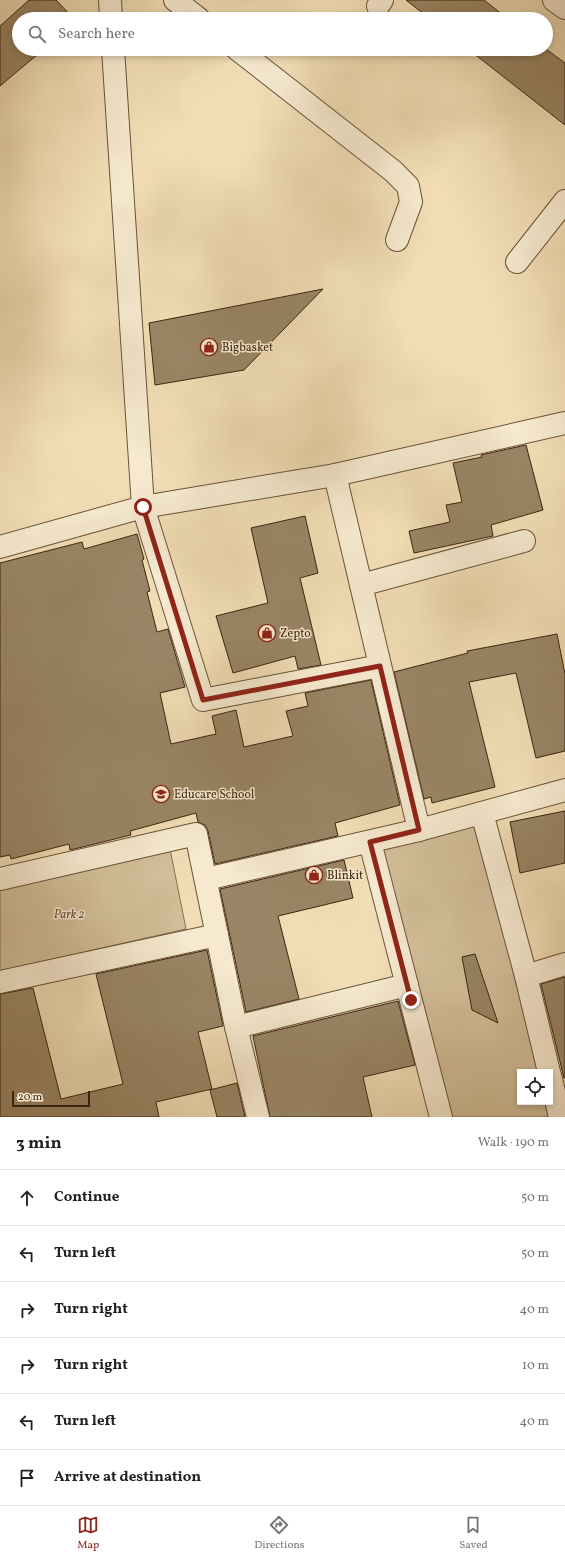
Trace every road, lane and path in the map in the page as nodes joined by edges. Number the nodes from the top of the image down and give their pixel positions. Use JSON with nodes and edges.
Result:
{"nodes":[{"id":1,"x":110,"y":0,"type":"edge"},
{"id":2,"x":175,"y":0,"type":"edge"},
{"id":3,"x":554,"y":0,"type":"edge"},
{"id":4,"x":565,"y":8,"type":"edge"},
{"id":5,"x":111,"y":12,"type":"edge"},
{"id":6,"x":190,"y":12,"type":"edge"},
{"id":7,"x":113,"y":56,"type":"edge"},
{"id":8,"x":246,"y":56,"type":"edge"},
{"id":9,"x":565,"y":201,"type":"edge"},
{"id":10,"x":397,"y":240,"type":"dead end"},
{"id":11,"x":517,"y":262,"type":"dead end"},
{"id":12,"x":565,"y":423,"type":"edge"},
{"id":13,"x":335,"y":474,"type":"junction"},
{"id":14,"x":143,"y":507,"type":"junction"},
{"id":15,"x":524,"y":541,"type":"dead end"},
{"id":16,"x":0,"y":547,"type":"edge"},
{"id":17,"x":361,"y":585,"type":"junction"},
{"id":18,"x":380,"y":666,"type":"junction"},
{"id":19,"x":565,"y":790,"type":"edge"},
{"id":20,"x":482,"y":813,"type":"junction"},
{"id":21,"x":419,"y":830,"type":"junction"},
{"id":22,"x":370,"y":842,"type":"junction"},
{"id":23,"x":0,"y":879,"type":"edge"},
{"id":24,"x":206,"y":879,"type":"junction"},
{"id":25,"x":217,"y":935,"type":"junction"},
{"id":26,"x":565,"y":964,"type":"edge"},
{"id":27,"x":526,"y":976,"type":"junction"},
{"id":28,"x":0,"y":982,"type":"edge"},
{"id":29,"x":407,"y":985,"type":"junction"},
{"id":30,"x":236,"y":1027,"type":"junction"},
{"id":31,"x":548,"y":1069,"type":"edge"},
{"id":32,"x":553,"y":1088,"type":"edge"},
{"id":33,"x":258,"y":1117,"type":"edge"},
{"id":34,"x":441,"y":1117,"type":"edge"},
{"id":35,"x":560,"y":1117,"type":"edge"}],
"edges":[{"from":1,"to":5,"type":"street"},
{"from":2,"to":6,"type":"street"},
{"from":3,"to":4,"type":"street"},
{"from":7,"to":14,"type":"street"},
{"from":8,"to":10,"type":"street"},
{"from":9,"to":11,"type":"street"},
{"from":12,"to":13,"type":"street"},
{"from":13,"to":14,"type":"street"},
{"from":13,"to":17,"type":"street"},
{"from":14,"to":16,"type":"street"},
{"from":14,"to":18,"type":"street"},
{"from":15,"to":17,"type":"street"},
{"from":17,"to":18,"type":"street"},
{"from":18,"to":21,"type":"street"},
{"from":19,"to":20,"type":"street"},
{"from":20,"to":21,"type":"street"},
{"from":20,"to":27,"type":"street"},
{"from":21,"to":22,"type":"street"},
{"from":22,"to":24,"type":"street"},
{"from":22,"to":29,"type":"street"},
{"from":23,"to":24,"type":"street"},
{"from":24,"to":25,"type":"street"},
{"from":25,"to":28,"type":"street"},
{"from":25,"to":30,"type":"street"},
{"from":26,"to":27,"type":"street"},
{"from":27,"to":31,"type":"street"},
{"from":29,"to":30,"type":"street"},
{"from":29,"to":34,"type":"street"},
{"from":30,"to":33,"type":"street"},
{"from":32,"to":35,"type":"street"}]}
